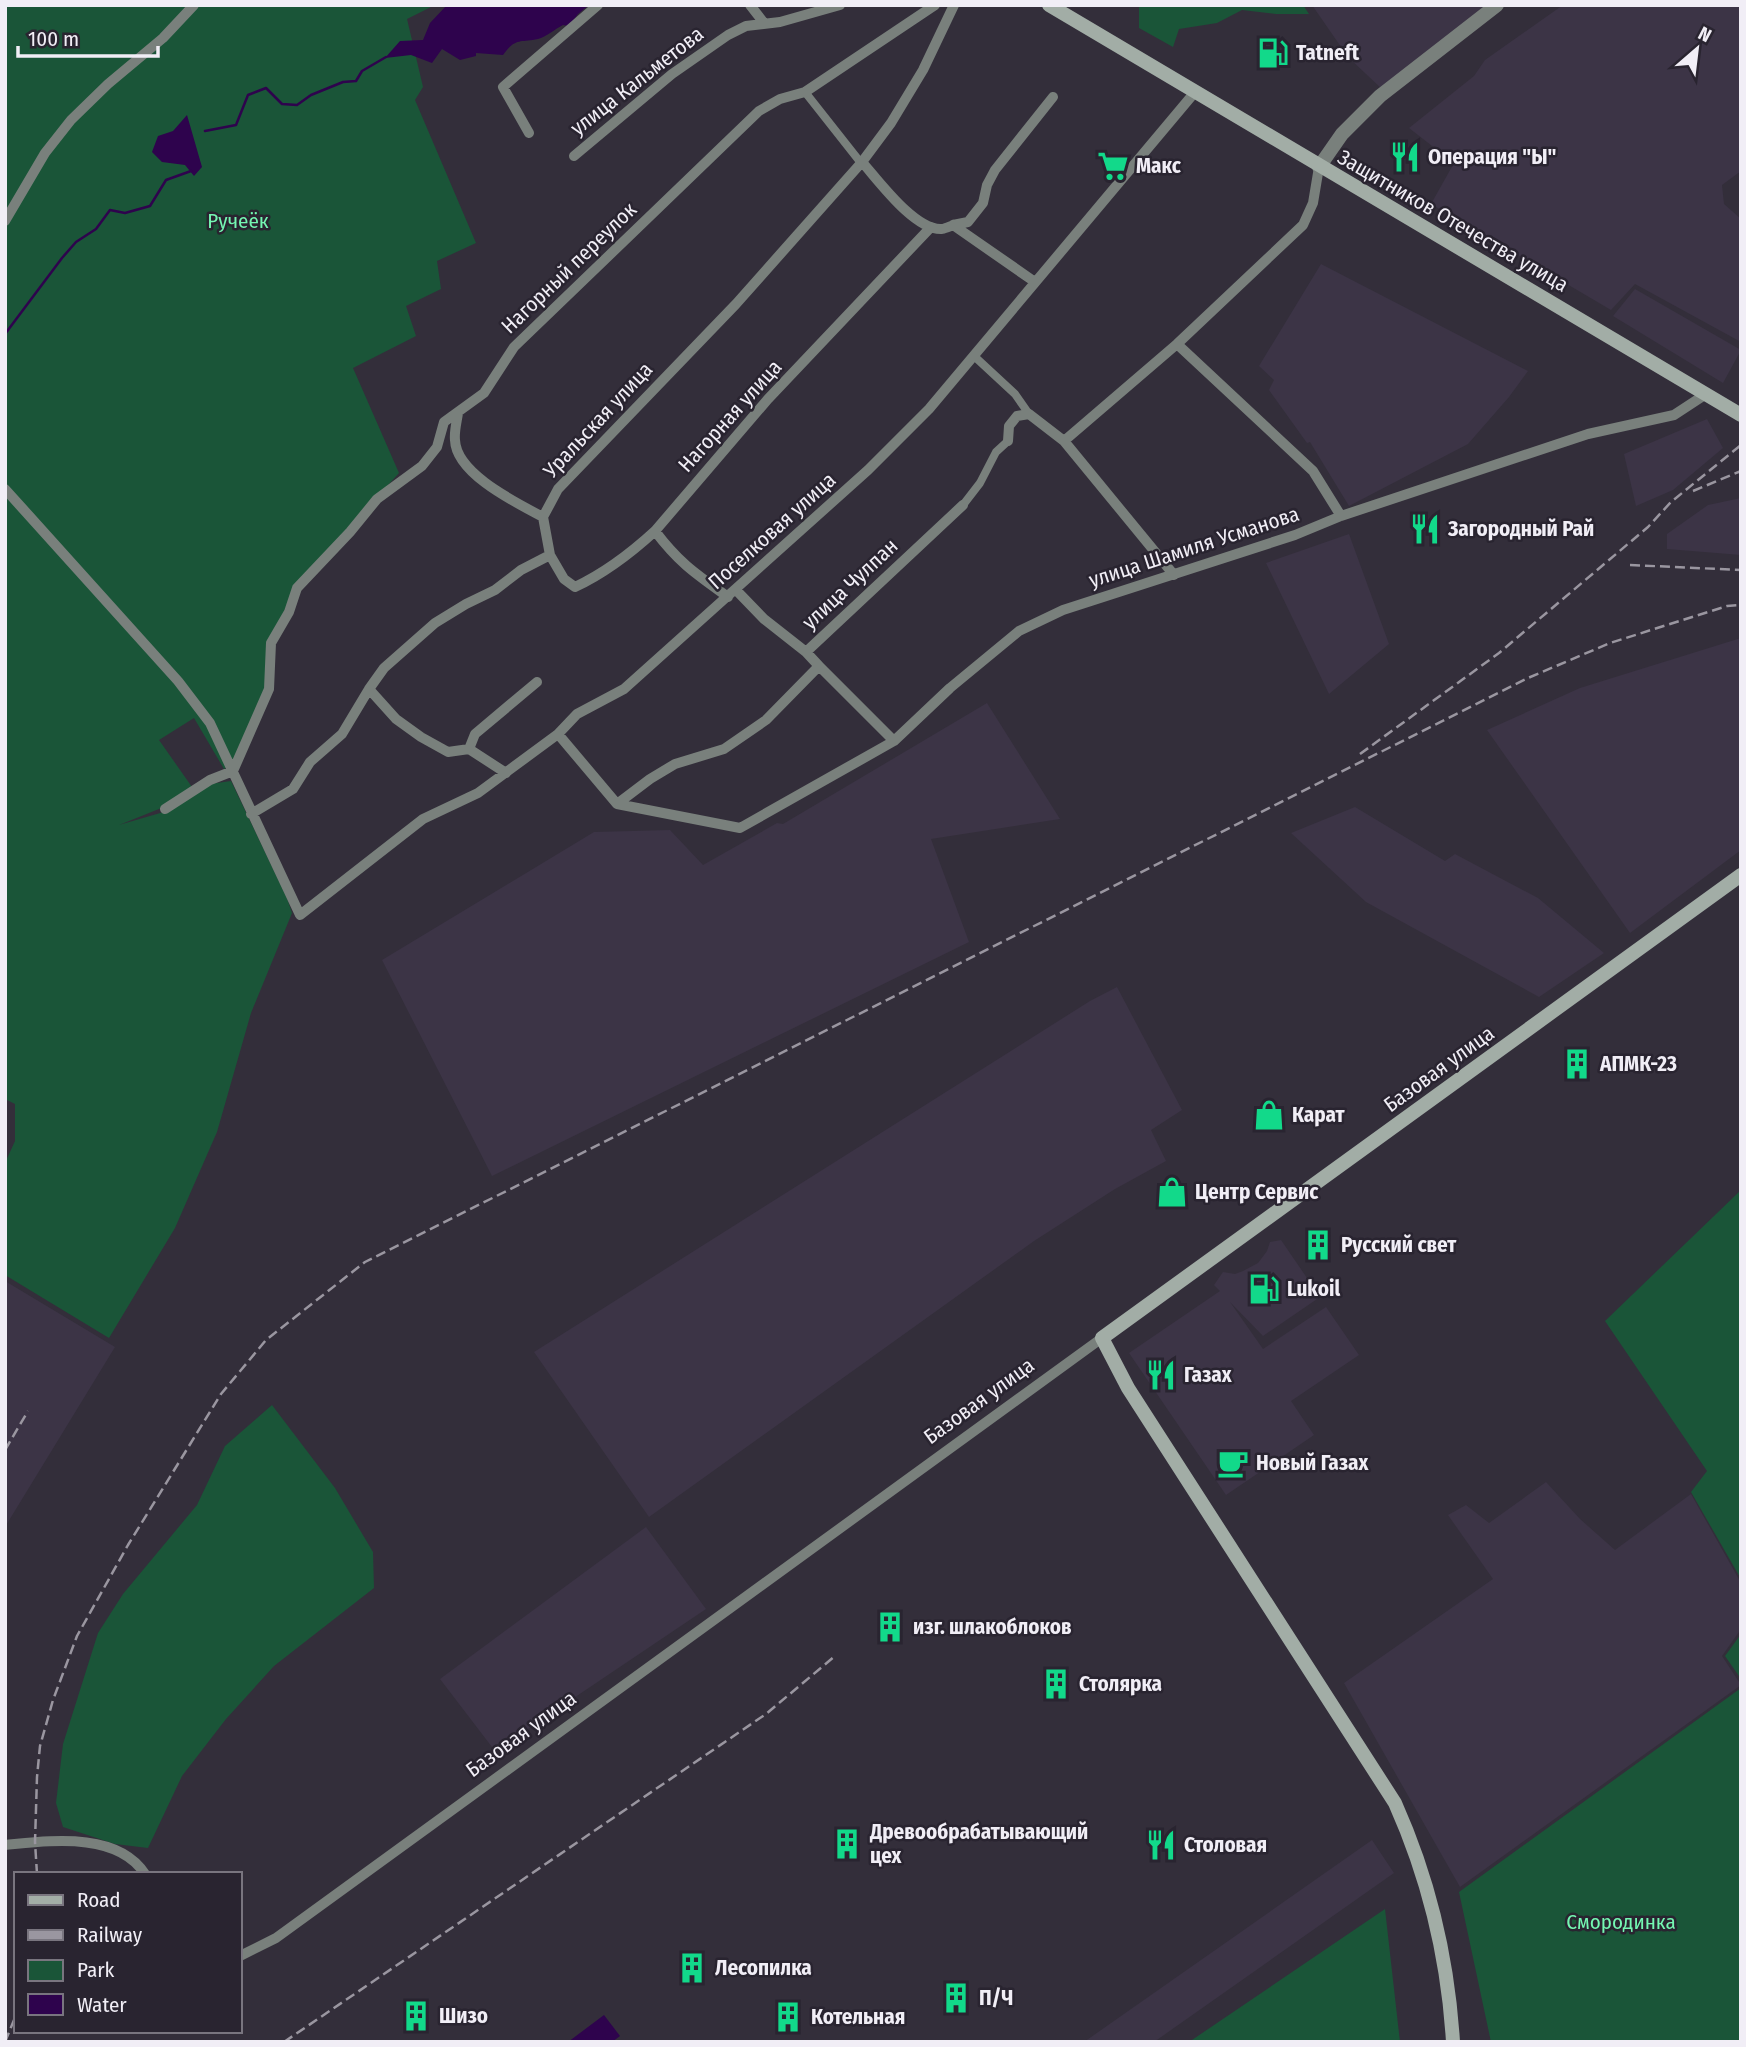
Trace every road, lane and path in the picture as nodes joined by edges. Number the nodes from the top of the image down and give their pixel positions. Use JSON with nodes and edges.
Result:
{"nodes":[{"id":1,"x":194,"y":5,"type":"edge"},
{"id":2,"x":598,"y":5,"type":"edge"},
{"id":3,"x":750,"y":5,"type":"edge"},
{"id":4,"x":840,"y":5,"type":"edge"},
{"id":5,"x":954,"y":5,"type":"edge"},
{"id":6,"x":1049,"y":5,"type":"edge"},
{"id":7,"x":1497,"y":5,"type":"edge"},
{"id":8,"x":931,"y":6,"type":"edge"},
{"id":9,"x":764,"y":23,"type":"junction"},
{"id":10,"x":805,"y":92,"type":"junction"},
{"id":11,"x":1195,"y":92,"type":"junction"},
{"id":12,"x":1053,"y":97,"type":"dead end"},
{"id":13,"x":529,"y":133,"type":"dead end"},
{"id":14,"x":574,"y":156,"type":"dead end"},
{"id":15,"x":862,"y":162,"type":"junction"},
{"id":16,"x":1319,"y":167,"type":"junction"},
{"id":17,"x":5,"y":221,"type":"edge"},
{"id":18,"x":953,"y":225,"type":"junction"},
{"id":19,"x":931,"y":227,"type":"junction"},
{"id":20,"x":1035,"y":282,"type":"junction"},
{"id":21,"x":1177,"y":344,"type":"junction"},
{"id":22,"x":974,"y":356,"type":"junction"},
{"id":23,"x":1706,"y":394,"type":"junction"},
{"id":24,"x":458,"y":413,"type":"junction"},
{"id":25,"x":1029,"y":414,"type":"junction"},
{"id":26,"x":1741,"y":415,"type":"edge"},
{"id":27,"x":1009,"y":441,"type":"joint"},
{"id":28,"x":1064,"y":441,"type":"junction"},
{"id":29,"x":5,"y":489,"type":"edge"},
{"id":30,"x":963,"y":505,"type":"joint"},
{"id":31,"x":1341,"y":516,"type":"junction"},
{"id":32,"x":543,"y":517,"type":"junction"},
{"id":33,"x":655,"y":531,"type":"junction"},
{"id":34,"x":550,"y":555,"type":"junction"},
{"id":35,"x":1174,"y":575,"type":"junction"},
{"id":36,"x":732,"y":593,"type":"junction"},
{"id":37,"x":806,"y":652,"type":"junction"},
{"id":38,"x":819,"y":666,"type":"junction"},
{"id":39,"x":537,"y":682,"type":"dead end"},
{"id":40,"x":369,"y":689,"type":"junction"},
{"id":41,"x":558,"y":734,"type":"junction"},
{"id":42,"x":894,"y":741,"type":"junction"},
{"id":43,"x":469,"y":749,"type":"junction"},
{"id":44,"x":233,"y":771,"type":"junction"},
{"id":45,"x":506,"y":773,"type":"junction"},
{"id":46,"x":617,"y":804,"type":"junction"},
{"id":47,"x":165,"y":809,"type":"dead end"},
{"id":48,"x":251,"y":814,"type":"junction"},
{"id":49,"x":1741,"y":875,"type":"edge"},
{"id":50,"x":1102,"y":1338,"type":"junction"},
{"id":51,"x":5,"y":1845,"type":"edge"},
{"id":52,"x":144,"y":1872,"type":"edge"},
{"id":53,"x":242,"y":1955,"type":"edge"},
{"id":54,"x":1452,"y":2042,"type":"edge"}],
"edges":[{"from":1,"to":17,"type":"street"},
{"from":2,"to":13,"type":"street"},
{"from":3,"to":9,"type":"street"},
{"from":4,"to":9,"type":"street","name":"улица Кальметова"},
{"from":5,"to":15,"type":"street","name":"Уральская улица"},
{"from":6,"to":11,"type":"main road","name":"Защитников Отечества улица"},
{"from":7,"to":16,"type":"street"},
{"from":8,"to":10,"type":"street","name":"Нагорный переулок"},
{"from":9,"to":14,"type":"street","name":"улица Кальметова"},
{"from":10,"to":15,"type":"street"},
{"from":10,"to":24,"type":"street","name":"Нагорный переулок"},
{"from":11,"to":16,"type":"main road","name":"Защитников Отечества улица"},
{"from":11,"to":20,"type":"street","name":"Поселковая улица"},
{"from":12,"to":18,"type":"street"},
{"from":15,"to":19,"type":"street"},
{"from":15,"to":32,"type":"street","name":"Уральская улица"},
{"from":16,"to":21,"type":"street"},
{"from":16,"to":23,"type":"main road","name":"Защитников Отечества улица"},
{"from":18,"to":19,"type":"street"},
{"from":18,"to":20,"type":"street"},
{"from":19,"to":33,"type":"street","name":"Нагорная улица"},
{"from":20,"to":22,"type":"street","name":"Поселковая улица"},
{"from":21,"to":28,"type":"street"},
{"from":21,"to":31,"type":"street"},
{"from":22,"to":25,"type":"street"},
{"from":22,"to":36,"type":"street","name":"Поселковая улица"},
{"from":23,"to":26,"type":"main road","name":"Защитников Отечества улица"},
{"from":23,"to":31,"type":"street","name":"улица Шамиля Усманова"},
{"from":24,"to":32,"type":"street"},
{"from":24,"to":44,"type":"street","name":"Нагорный переулок"},
{"from":25,"to":27,"type":"street"},
{"from":25,"to":28,"type":"street"},
{"from":27,"to":30,"type":"street"},
{"from":28,"to":35,"type":"street"},
{"from":29,"to":44,"type":"street"},
{"from":30,"to":37,"type":"street","name":"улица Чулпан"},
{"from":31,"to":35,"type":"street","name":"улица Шамиля Усманова"},
{"from":32,"to":34,"type":"street"},
{"from":33,"to":34,"type":"street","name":"Нагорная улица"},
{"from":33,"to":36,"type":"street"},
{"from":34,"to":40,"type":"street"},
{"from":35,"to":42,"type":"street","name":"улица Шамиля Усманова"},
{"from":36,"to":37,"type":"street"},
{"from":36,"to":41,"type":"street","name":"Поселковая улица"},
{"from":37,"to":38,"type":"street","name":"улица Чулпан"},
{"from":38,"to":42,"type":"street","name":"улица Чулпан"},
{"from":38,"to":46,"type":"street"},
{"from":39,"to":43,"type":"street"},
{"from":40,"to":43,"type":"street"},
{"from":40,"to":48,"type":"street"},
{"from":41,"to":45,"type":"street","name":"Поселковая улица"},
{"from":41,"to":46,"type":"street"},
{"from":42,"to":46,"type":"street","name":"улица Шамиля Усманова"},
{"from":43,"to":45,"type":"street"},
{"from":44,"to":47,"type":"street"},
{"from":44,"to":48,"type":"street"},
{"from":45,"to":48,"type":"street","name":"Поселковая улица"},
{"from":49,"to":50,"type":"main road","name":"Базовая улица"},
{"from":50,"to":53,"type":"street","name":"Базовая улица"},
{"from":50,"to":54,"type":"main road"},
{"from":51,"to":52,"type":"street"}]}
